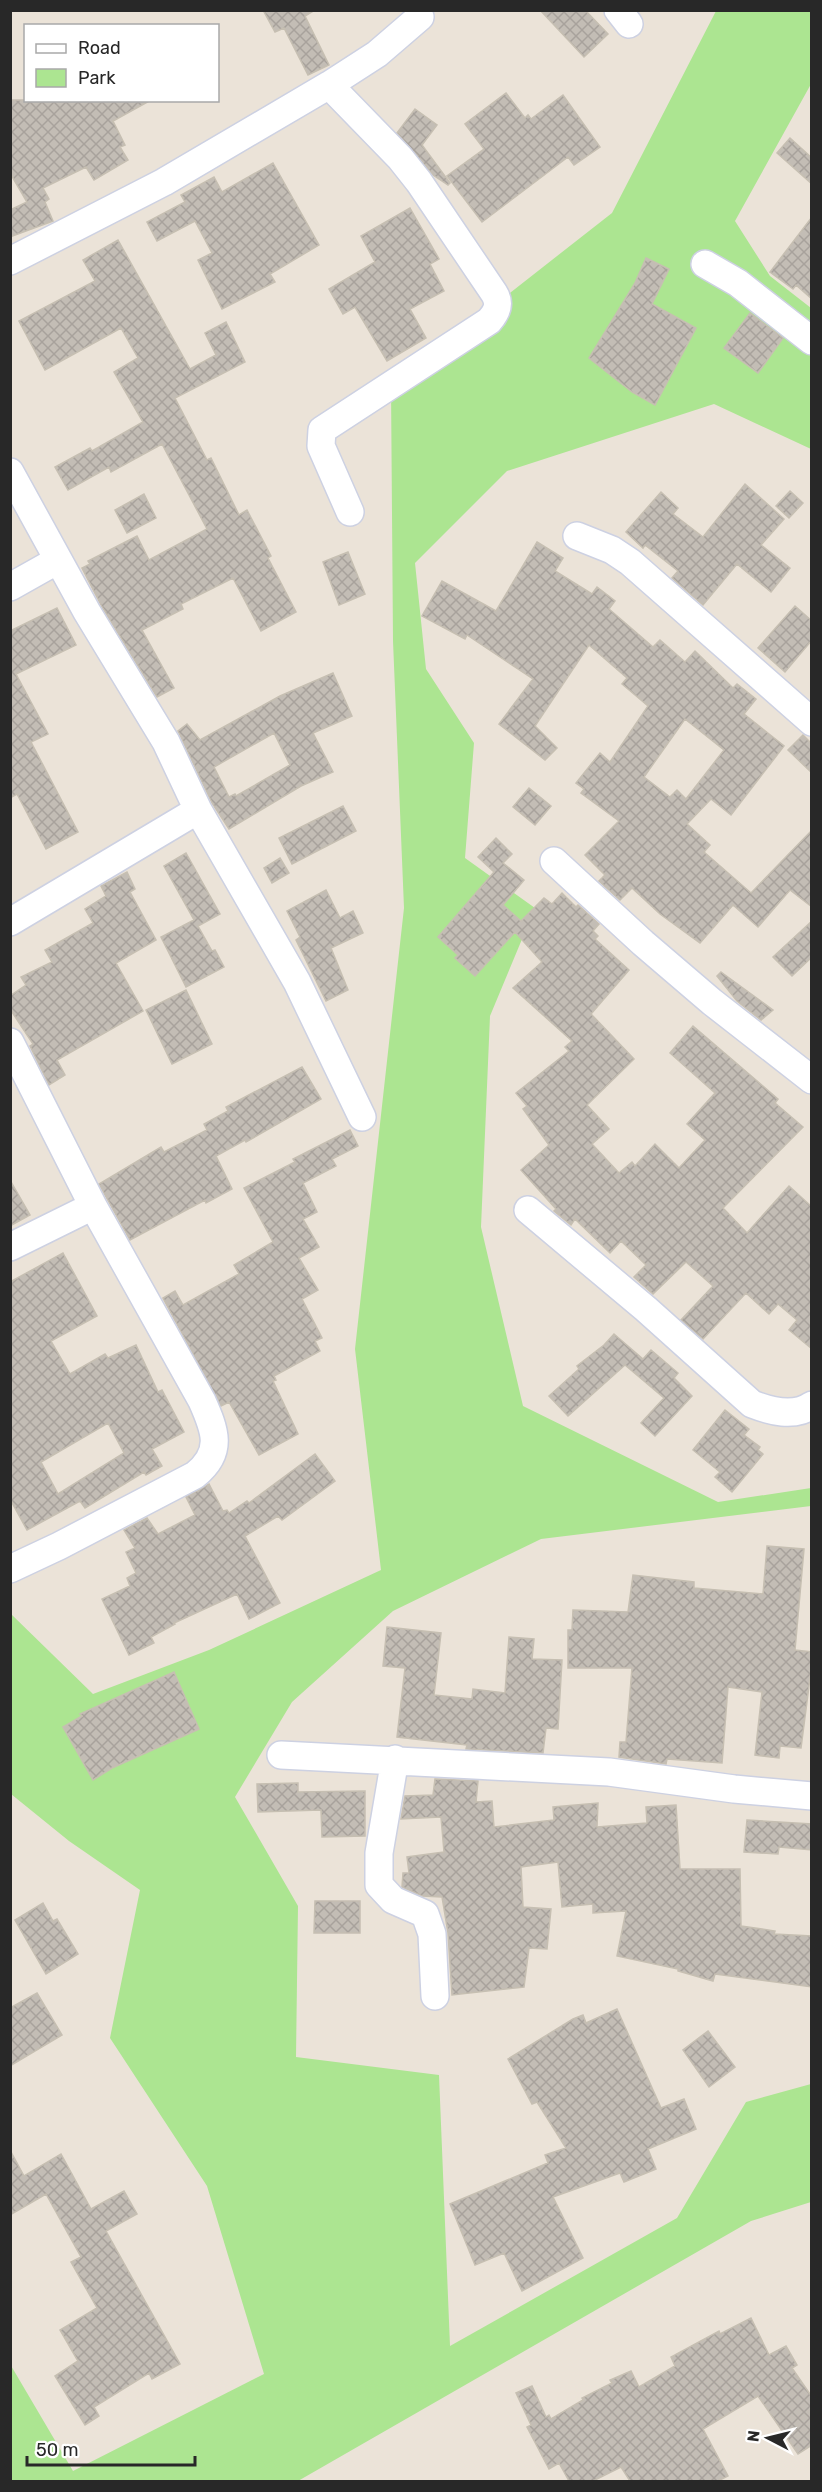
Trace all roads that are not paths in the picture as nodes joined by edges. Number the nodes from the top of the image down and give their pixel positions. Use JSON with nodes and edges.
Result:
{"nodes":[{"id":1,"x":420,"y":17,"type":"dead end"},
{"id":2,"x":329,"y":85,"type":"junction"},
{"id":3,"x":10,"y":261,"type":"edge"},
{"id":4,"x":705,"y":264,"type":"dead end"},
{"id":5,"x":812,"y":341,"type":"edge"},
{"id":6,"x":10,"y":472,"type":"edge"},
{"id":7,"x":350,"y":512,"type":"dead end"},
{"id":8,"x":576,"y":536,"type":"dead end"},
{"id":9,"x":58,"y":560,"type":"junction"},
{"id":10,"x":10,"y":587,"type":"edge"},
{"id":11,"x":812,"y":722,"type":"edge"},
{"id":12,"x":198,"y":810,"type":"junction"},
{"id":13,"x":554,"y":861,"type":"dead end"},
{"id":14,"x":10,"y":922,"type":"edge"},
{"id":15,"x":10,"y":1042,"type":"edge"},
{"id":16,"x":812,"y":1080,"type":"edge"},
{"id":17,"x":362,"y":1118,"type":"dead end"},
{"id":18,"x":93,"y":1206,"type":"junction"},
{"id":19,"x":528,"y":1210,"type":"dead end"},
{"id":20,"x":10,"y":1247,"type":"edge"},
{"id":21,"x":812,"y":1405,"type":"edge"},
{"id":22,"x":10,"y":1569,"type":"edge"},
{"id":23,"x":281,"y":1755,"type":"dead end"},
{"id":24,"x":395,"y":1760,"type":"junction"},
{"id":25,"x":812,"y":1796,"type":"edge"},
{"id":26,"x":435,"y":1996,"type":"dead end"}],
"edges":[{"from":1,"to":2,"type":"street"},
{"from":2,"to":3,"type":"street"},
{"from":2,"to":7,"type":"street"},
{"from":4,"to":5,"type":"street"},
{"from":6,"to":9,"type":"street"},
{"from":8,"to":11,"type":"street"},
{"from":9,"to":10,"type":"street"},
{"from":9,"to":12,"type":"street"},
{"from":12,"to":14,"type":"street"},
{"from":12,"to":17,"type":"street"},
{"from":13,"to":16,"type":"street"},
{"from":15,"to":18,"type":"street"},
{"from":18,"to":20,"type":"street"},
{"from":18,"to":22,"type":"street"},
{"from":19,"to":21,"type":"street"},
{"from":23,"to":24,"type":"street"},
{"from":24,"to":25,"type":"street"},
{"from":24,"to":26,"type":"street"}]}
